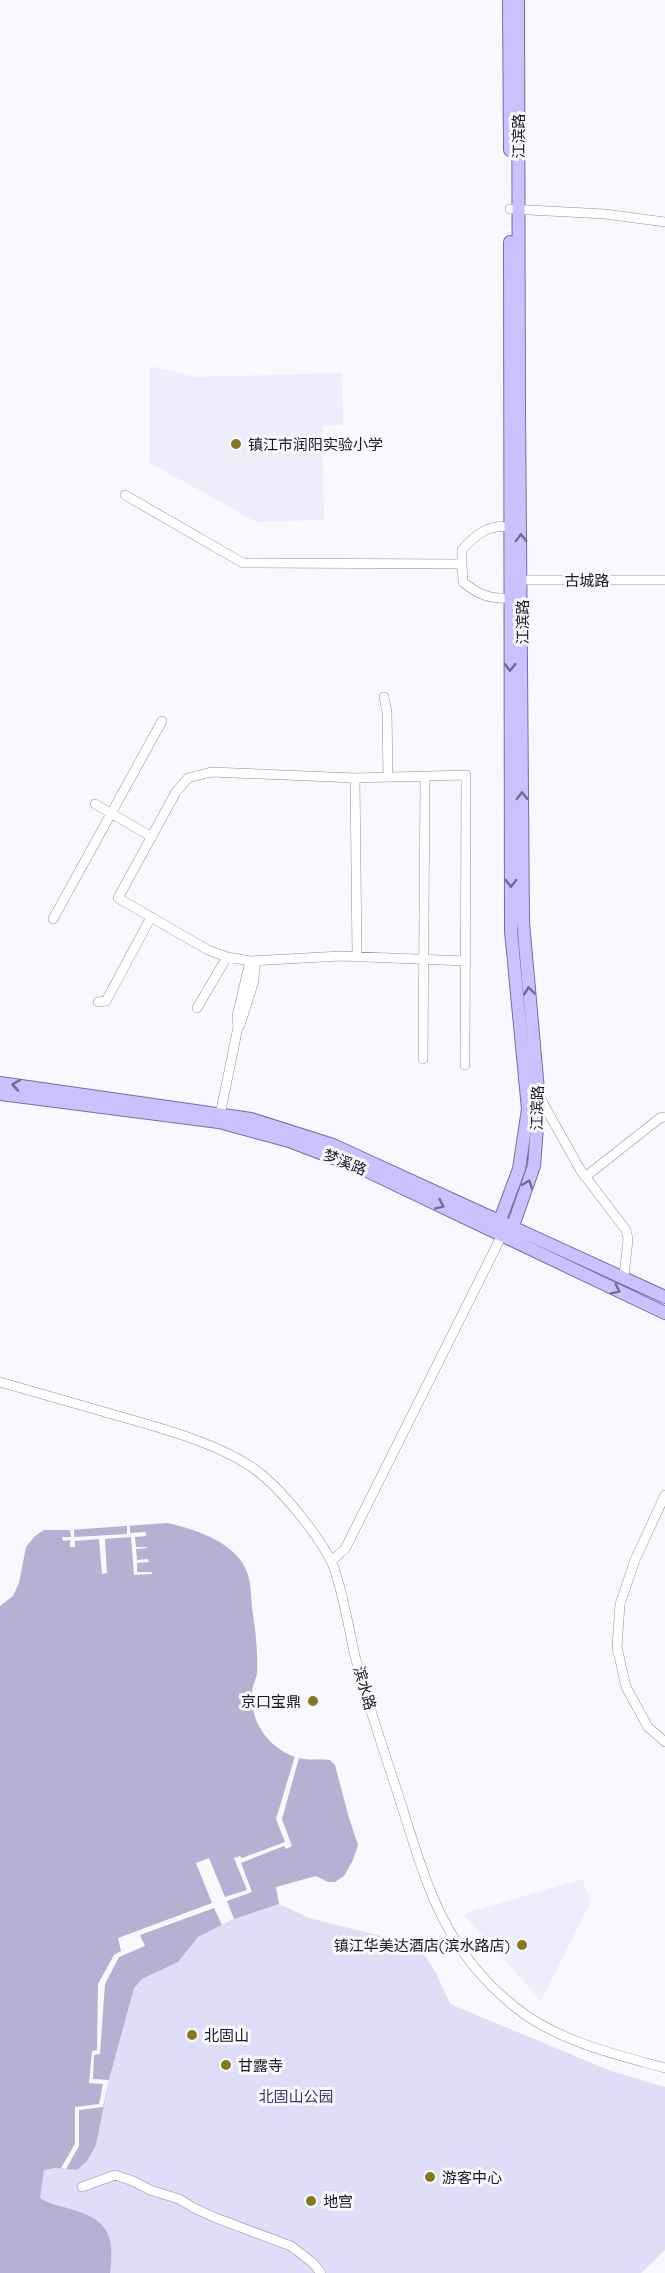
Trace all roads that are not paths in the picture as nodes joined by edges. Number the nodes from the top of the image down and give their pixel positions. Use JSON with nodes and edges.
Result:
{"nodes":[{"id":1,"x":509,"y":0,"type":"edge"},
{"id":2,"x":518,"y":0,"type":"edge"},
{"id":3,"x":514,"y":209,"type":"junction"},
{"id":4,"x":665,"y":222,"type":"edge"},
{"id":5,"x":125,"y":495,"type":"dead end"},
{"id":6,"x":510,"y":527,"type":"junction"},
{"id":7,"x":462,"y":564,"type":"junction"},
{"id":8,"x":516,"y":580,"type":"junction"},
{"id":9,"x":665,"y":580,"type":"edge"},
{"id":10,"x":510,"y":598,"type":"junction"},
{"id":11,"x":384,"y":697,"type":"dead end"},
{"id":12,"x":162,"y":721,"type":"dead end"},
{"id":13,"x":388,"y":777,"type":"junction"},
{"id":14,"x":425,"y":777,"type":"junction"},
{"id":15,"x":355,"y":778,"type":"junction"},
{"id":16,"x":95,"y":804,"type":"dead end"},
{"id":17,"x":111,"y":813,"type":"junction"},
{"id":18,"x":152,"y":837,"type":"junction"},
{"id":19,"x":151,"y":917,"type":"junction"},
{"id":20,"x":53,"y":919,"type":"dead end"},
{"id":21,"x":227,"y":957,"type":"junction"},
{"id":22,"x":357,"y":957,"type":"junction"},
{"id":23,"x":424,"y":959,"type":"junction"},
{"id":24,"x":252,"y":961,"type":"junction"},
{"id":25,"x":466,"y":961,"type":"junction"},
{"id":26,"x":98,"y":1002,"type":"dead end"},
{"id":27,"x":197,"y":1008,"type":"dead end"},
{"id":28,"x":423,"y":1059,"type":"dead end"},
{"id":29,"x":465,"y":1065,"type":"dead end"},
{"id":30,"x":0,"y":1083,"type":"edge"},
{"id":31,"x":0,"y":1094,"type":"edge"},
{"id":32,"x":539,"y":1095,"type":"junction"},
{"id":33,"x":665,"y":1117,"type":"edge"},
{"id":34,"x":220,"y":1118,"type":"junction"},
{"id":35,"x":585,"y":1177,"type":"junction"},
{"id":36,"x":500,"y":1220,"type":"junction"},
{"id":37,"x":513,"y":1226,"type":"junction"},
{"id":38,"x":502,"y":1235,"type":"junction"},
{"id":39,"x":624,"y":1277,"type":"junction"},
{"id":40,"x":665,"y":1297,"type":"edge"},
{"id":41,"x":665,"y":1313,"type":"edge"},
{"id":42,"x":0,"y":1382,"type":"edge"},
{"id":43,"x":665,"y":1495,"type":"edge"},
{"id":44,"x":331,"y":1561,"type":"junction"},
{"id":45,"x":665,"y":1742,"type":"edge"},
{"id":46,"x":665,"y":2068,"type":"edge"},
{"id":47,"x":82,"y":2187,"type":"dead end"},
{"id":48,"x":321,"y":2273,"type":"edge"}],
"edges":[{"from":1,"to":3,"type":"main road","name":"江滨路"},
{"from":2,"to":3,"type":"main road","name":"江滨路"},
{"from":3,"to":4,"type":"street"},
{"from":3,"to":6,"type":"main road","name":"江滨路"},
{"from":8,"to":3,"type":"main road","name":"江滨路","one_way":true},
{"from":5,"to":7,"type":"street"},
{"from":6,"to":7,"type":"street"},
{"from":6,"to":8,"type":"main road","name":"江滨路"},
{"from":7,"to":10,"type":"street"},
{"from":8,"to":9,"type":"street","name":"古城路"},
{"from":8,"to":10,"type":"main road","name":"江滨路"},
{"from":32,"to":8,"type":"main road","name":"江滨路","one_way":true},
{"from":10,"to":36,"type":"main road","name":"江滨路","one_way":true},
{"from":11,"to":13,"type":"street"},
{"from":12,"to":17,"type":"street"},
{"from":13,"to":14,"type":"street"},
{"from":13,"to":15,"type":"street"},
{"from":14,"to":23,"type":"street"},
{"from":14,"to":25,"type":"street"},
{"from":15,"to":18,"type":"street"},
{"from":15,"to":22,"type":"street"},
{"from":16,"to":17,"type":"street"},
{"from":17,"to":18,"type":"street"},
{"from":17,"to":20,"type":"street"},
{"from":18,"to":19,"type":"street"},
{"from":19,"to":21,"type":"street"},
{"from":19,"to":26,"type":"street"},
{"from":21,"to":24,"type":"street"},
{"from":21,"to":27,"type":"street"},
{"from":22,"to":23,"type":"street"},
{"from":22,"to":24,"type":"street"},
{"from":23,"to":25,"type":"street"},
{"from":23,"to":28,"type":"street"},
{"from":24,"to":34,"type":"street"},
{"from":25,"to":29,"type":"street"},
{"from":34,"to":30,"type":"main road","name":"梦溪路","one_way":true},
{"from":31,"to":34,"type":"main road","name":"梦溪路"},
{"from":32,"to":35,"type":"street"},
{"from":37,"to":32,"type":"main road","name":"江滨路","one_way":true},
{"from":33,"to":35,"type":"street"},
{"from":34,"to":36,"type":"main road","name":"梦溪路"},
{"from":34,"to":38,"type":"main road","name":"梦溪路","one_way":true},
{"from":35,"to":39,"type":"street"},
{"from":36,"to":37,"type":"main road","name":"梦溪路"},
{"from":36,"to":38,"type":"main road","name":"江滨路"},
{"from":37,"to":38,"type":"main road"},
{"from":37,"to":39,"type":"main road","name":"梦溪路"},
{"from":38,"to":41,"type":"main road","name":"梦溪路","one_way":true},
{"from":38,"to":44,"type":"street"},
{"from":39,"to":40,"type":"main road","name":"梦溪路"},
{"from":42,"to":44,"type":"street","name":"滨水路"},
{"from":43,"to":45,"type":"street"},
{"from":44,"to":46,"type":"street","name":"滨水路"},
{"from":47,"to":48,"type":"street"}]}
